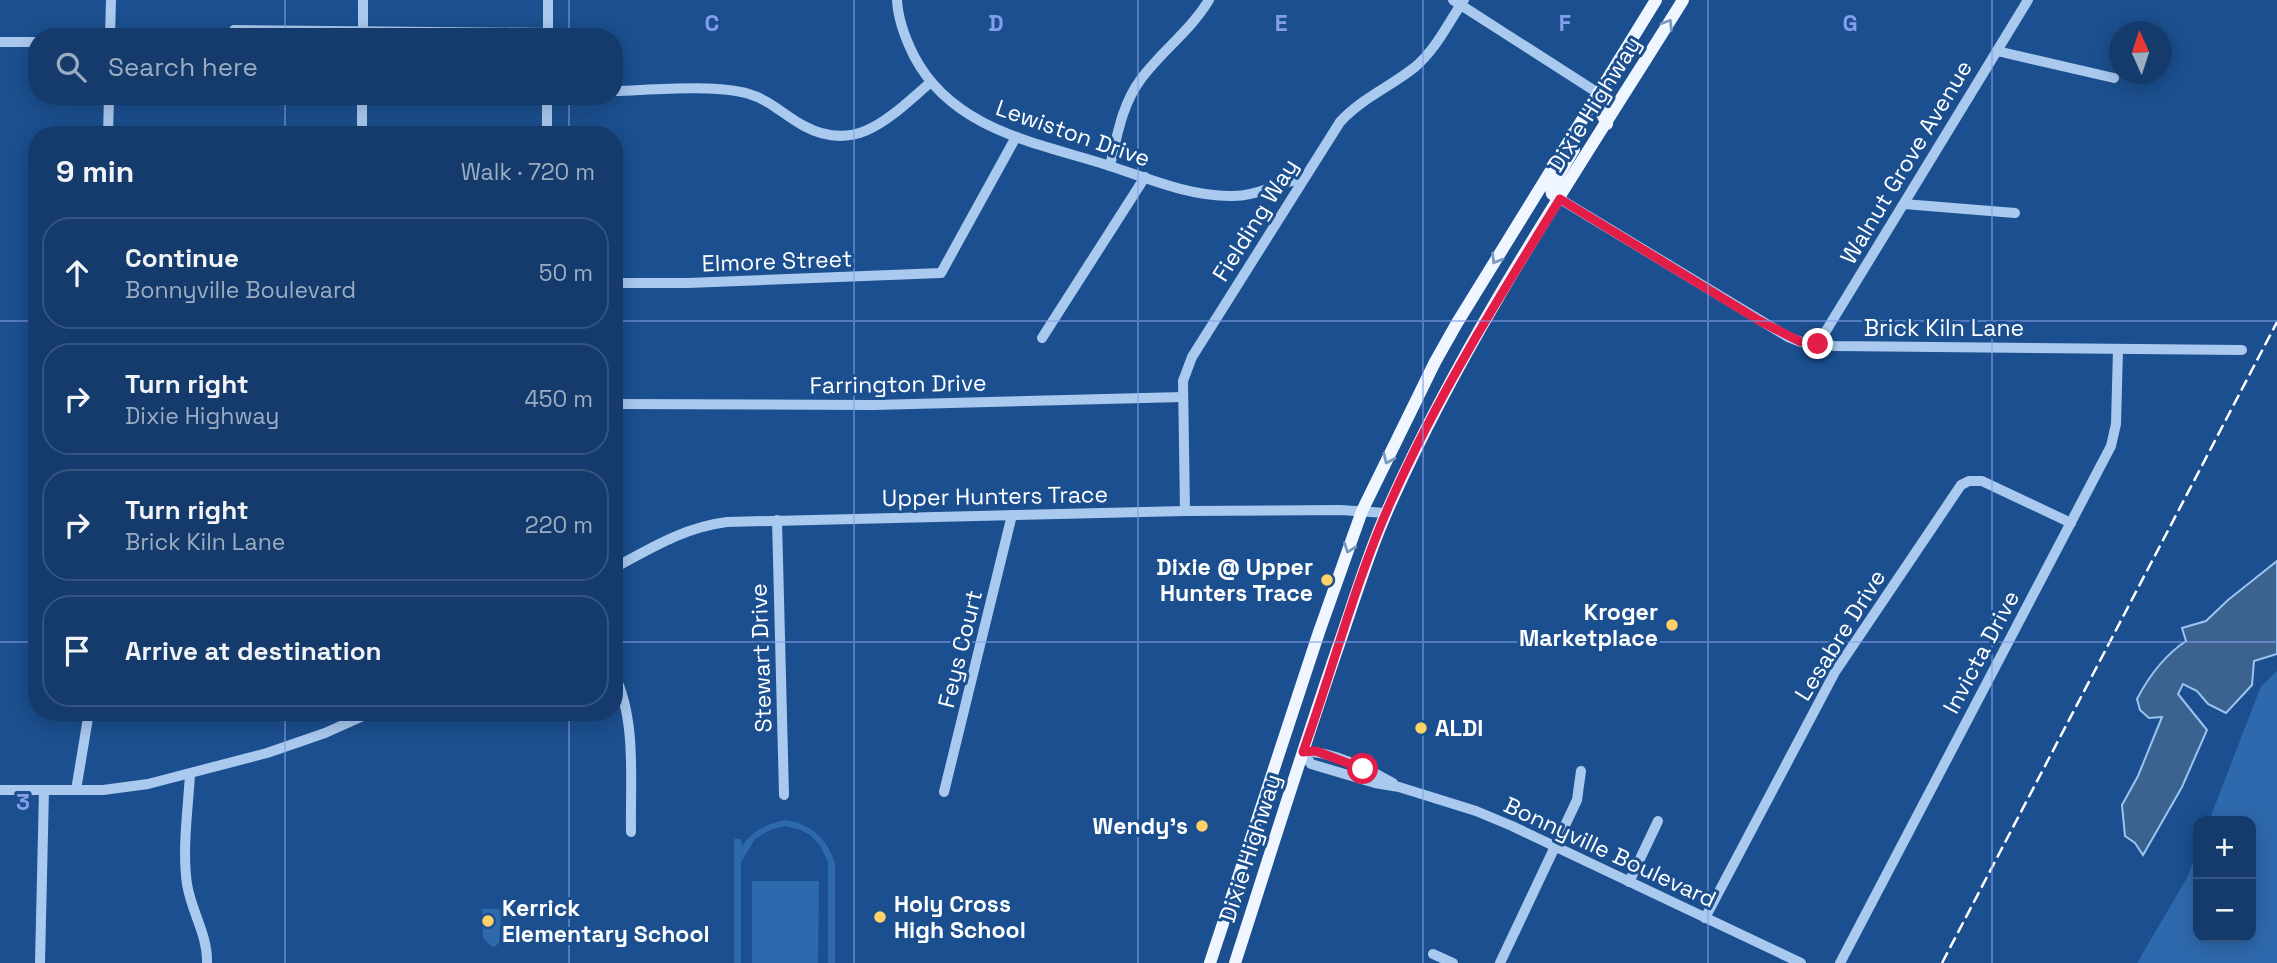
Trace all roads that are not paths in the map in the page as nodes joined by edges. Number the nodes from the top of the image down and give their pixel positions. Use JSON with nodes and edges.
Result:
{"nodes":[{"id":1,"x":111,"y":0,"type":"edge"},
{"id":2,"x":363,"y":0,"type":"edge"},
{"id":3,"x":548,"y":0,"type":"edge"},
{"id":4,"x":897,"y":0,"type":"edge"},
{"id":5,"x":1209,"y":0,"type":"edge"},
{"id":6,"x":1656,"y":0,"type":"edge"},
{"id":7,"x":1683,"y":0,"type":"edge"},
{"id":8,"x":2028,"y":0,"type":"edge"},
{"id":9,"x":1459,"y":2,"type":"edge"},
{"id":10,"x":110,"y":28,"type":"edge"},
{"id":11,"x":363,"y":28,"type":"edge"},
{"id":12,"x":548,"y":28,"type":"edge"},
{"id":13,"x":0,"y":42,"type":"edge"},
{"id":14,"x":28,"y":42,"type":"edge"},
{"id":15,"x":1997,"y":51,"type":"junction"},
{"id":16,"x":2109,"y":77,"type":"edge"},
{"id":17,"x":930,"y":82,"type":"junction"},
{"id":18,"x":623,"y":91,"type":"edge"},
{"id":19,"x":1598,"y":93,"type":"junction"},
{"id":20,"x":109,"y":105,"type":"edge"},
{"id":21,"x":362,"y":105,"type":"edge"},
{"id":22,"x":547,"y":105,"type":"edge"},
{"id":23,"x":1607,"y":124,"type":"junction"},
{"id":24,"x":108,"y":126,"type":"edge"},
{"id":25,"x":362,"y":126,"type":"edge"},
{"id":26,"x":547,"y":126,"type":"edge"},
{"id":27,"x":1572,"y":134,"type":"junction"},
{"id":28,"x":1016,"y":137,"type":"junction"},
{"id":29,"x":1110,"y":166,"type":"junction"},
{"id":30,"x":1144,"y":177,"type":"junction"},
{"id":31,"x":1303,"y":179,"type":"junction"},
{"id":32,"x":1560,"y":199,"type":"junction"},
{"id":33,"x":1904,"y":204,"type":"junction"},
{"id":34,"x":2015,"y":213,"type":"dead end"},
{"id":35,"x":623,"y":283,"type":"edge"},
{"id":36,"x":1042,"y":338,"type":"dead end"},
{"id":37,"x":1818,"y":344,"type":"junction"},
{"id":38,"x":2118,"y":349,"type":"junction"},
{"id":39,"x":2242,"y":350,"type":"dead end"},
{"id":40,"x":1183,"y":397,"type":"junction"},
{"id":41,"x":623,"y":404,"type":"edge"},
{"id":42,"x":1185,"y":511,"type":"junction"},
{"id":43,"x":1362,"y":512,"type":"junction"},
{"id":44,"x":1387,"y":513,"type":"junction"},
{"id":45,"x":1012,"y":514,"type":"junction"},
{"id":46,"x":776,"y":520,"type":"junction"},
{"id":47,"x":2071,"y":523,"type":"junction"},
{"id":48,"x":623,"y":563,"type":"edge"},
{"id":49,"x":623,"y":694,"type":"edge"},
{"id":50,"x":1296,"y":702,"type":"junction"},
{"id":51,"x":88,"y":721,"type":"edge"},
{"id":52,"x":351,"y":721,"type":"edge"},
{"id":53,"x":1303,"y":752,"type":"junction"},
{"id":54,"x":1581,"y":771,"type":"dead end"},
{"id":55,"x":190,"y":774,"type":"junction"},
{"id":56,"x":0,"y":790,"type":"edge"},
{"id":57,"x":44,"y":790,"type":"junction"},
{"id":58,"x":76,"y":790,"type":"junction"},
{"id":59,"x":944,"y":792,"type":"dead end"},
{"id":60,"x":784,"y":794,"type":"dead end"},
{"id":61,"x":1658,"y":821,"type":"dead end"},
{"id":62,"x":631,"y":832,"type":"dead end"},
{"id":63,"x":1555,"y":846,"type":"junction"},
{"id":64,"x":1629,"y":882,"type":"junction"},
{"id":65,"x":1705,"y":918,"type":"junction"},
{"id":66,"x":1433,"y":954,"type":"dead end"},
{"id":67,"x":40,"y":963,"type":"edge"},
{"id":68,"x":207,"y":963,"type":"edge"},
{"id":69,"x":1210,"y":963,"type":"edge"},
{"id":70,"x":1235,"y":963,"type":"edge"},
{"id":71,"x":1453,"y":963,"type":"edge"},
{"id":72,"x":1500,"y":963,"type":"edge"},
{"id":73,"x":1801,"y":963,"type":"edge"},
{"id":74,"x":1840,"y":963,"type":"edge"}],
"edges":[{"from":1,"to":10,"type":"street"},
{"from":2,"to":11,"type":"street"},
{"from":3,"to":12,"type":"street"},
{"from":4,"to":17,"type":"street","name":"Lewiston Drive"},
{"from":5,"to":29,"type":"street"},
{"from":6,"to":19,"type":"main road","name":"Dixie Highway"},
{"from":23,"to":7,"type":"main road","name":"Dixie Highway","one_way":true},
{"from":8,"to":15,"type":"street","name":"Walnut Grove Avenue"},
{"from":9,"to":19,"type":"street"},
{"from":9,"to":31,"type":"street","name":"Fielding Way"},
{"from":13,"to":14,"type":"street"},
{"from":15,"to":16,"type":"street"},
{"from":15,"to":33,"type":"street","name":"Walnut Grove Avenue"},
{"from":17,"to":18,"type":"street"},
{"from":17,"to":28,"type":"street","name":"Lewiston Drive"},
{"from":19,"to":23,"type":"main road"},
{"from":19,"to":27,"type":"main road","name":"Dixie Highway"},
{"from":20,"to":24,"type":"street"},
{"from":21,"to":25,"type":"street"},
{"from":22,"to":26,"type":"street"},
{"from":23,"to":32,"type":"main road","name":"Dixie Highway"},
{"from":27,"to":32,"type":"main road"},
{"from":27,"to":43,"type":"main road","name":"Dixie Highway","one_way":true},
{"from":28,"to":29,"type":"street","name":"Lewiston Drive"},
{"from":28,"to":35,"type":"street","name":"Elmore Street"},
{"from":29,"to":30,"type":"street","name":"Lewiston Drive"},
{"from":30,"to":31,"type":"street","name":"Lewiston Drive"},
{"from":30,"to":36,"type":"street"},
{"from":31,"to":40,"type":"street","name":"Fielding Way"},
{"from":32,"to":37,"type":"street","name":"Brick Kiln Lane"},
{"from":32,"to":44,"type":"main road","name":"Dixie Highway"},
{"from":33,"to":34,"type":"street"},
{"from":33,"to":37,"type":"street","name":"Walnut Grove Avenue"},
{"from":37,"to":38,"type":"street","name":"Brick Kiln Lane"},
{"from":38,"to":39,"type":"street","name":"Brick Kiln Lane"},
{"from":38,"to":47,"type":"street","name":"Invicta Drive"},
{"from":40,"to":41,"type":"street","name":"Farrington Drive"},
{"from":40,"to":42,"type":"street","name":"Fielding Way"},
{"from":42,"to":43,"type":"street","name":"Upper Hunters Trace"},
{"from":42,"to":45,"type":"street","name":"Upper Hunters Trace"},
{"from":43,"to":44,"type":"street","name":"Upper Hunters Trace"},
{"from":43,"to":50,"type":"main road","name":"Dixie Highway","one_way":true},
{"from":44,"to":53,"type":"main road","name":"Dixie Highway"},
{"from":45,"to":46,"type":"street","name":"Upper Hunters Trace"},
{"from":45,"to":59,"type":"street","name":"Feys Court"},
{"from":46,"to":48,"type":"street","name":"Upper Hunters Trace"},
{"from":46,"to":60,"type":"street","name":"Stewart Drive"},
{"from":47,"to":65,"type":"street","name":"Lesabre Drive"},
{"from":47,"to":74,"type":"street","name":"Invicta Drive"},
{"from":49,"to":62,"type":"street"},
{"from":50,"to":53,"type":"main road"},
{"from":50,"to":69,"type":"main road","name":"Dixie Highway"},
{"from":51,"to":58,"type":"street"},
{"from":52,"to":55,"type":"street"},
{"from":53,"to":63,"type":"street","name":"Bonnyville Boulevard"},
{"from":53,"to":70,"type":"main road","name":"Dixie Highway"},
{"from":54,"to":63,"type":"street"},
{"from":55,"to":58,"type":"street"},
{"from":55,"to":68,"type":"street"},
{"from":56,"to":57,"type":"street"},
{"from":57,"to":58,"type":"street"},
{"from":57,"to":67,"type":"street"},
{"from":61,"to":64,"type":"street"},
{"from":63,"to":64,"type":"street","name":"Bonnyville Boulevard"},
{"from":63,"to":72,"type":"street"},
{"from":64,"to":65,"type":"street","name":"Bonnyville Boulevard"},
{"from":65,"to":73,"type":"street","name":"Bonnyville Boulevard"},
{"from":66,"to":71,"type":"street"}]}
